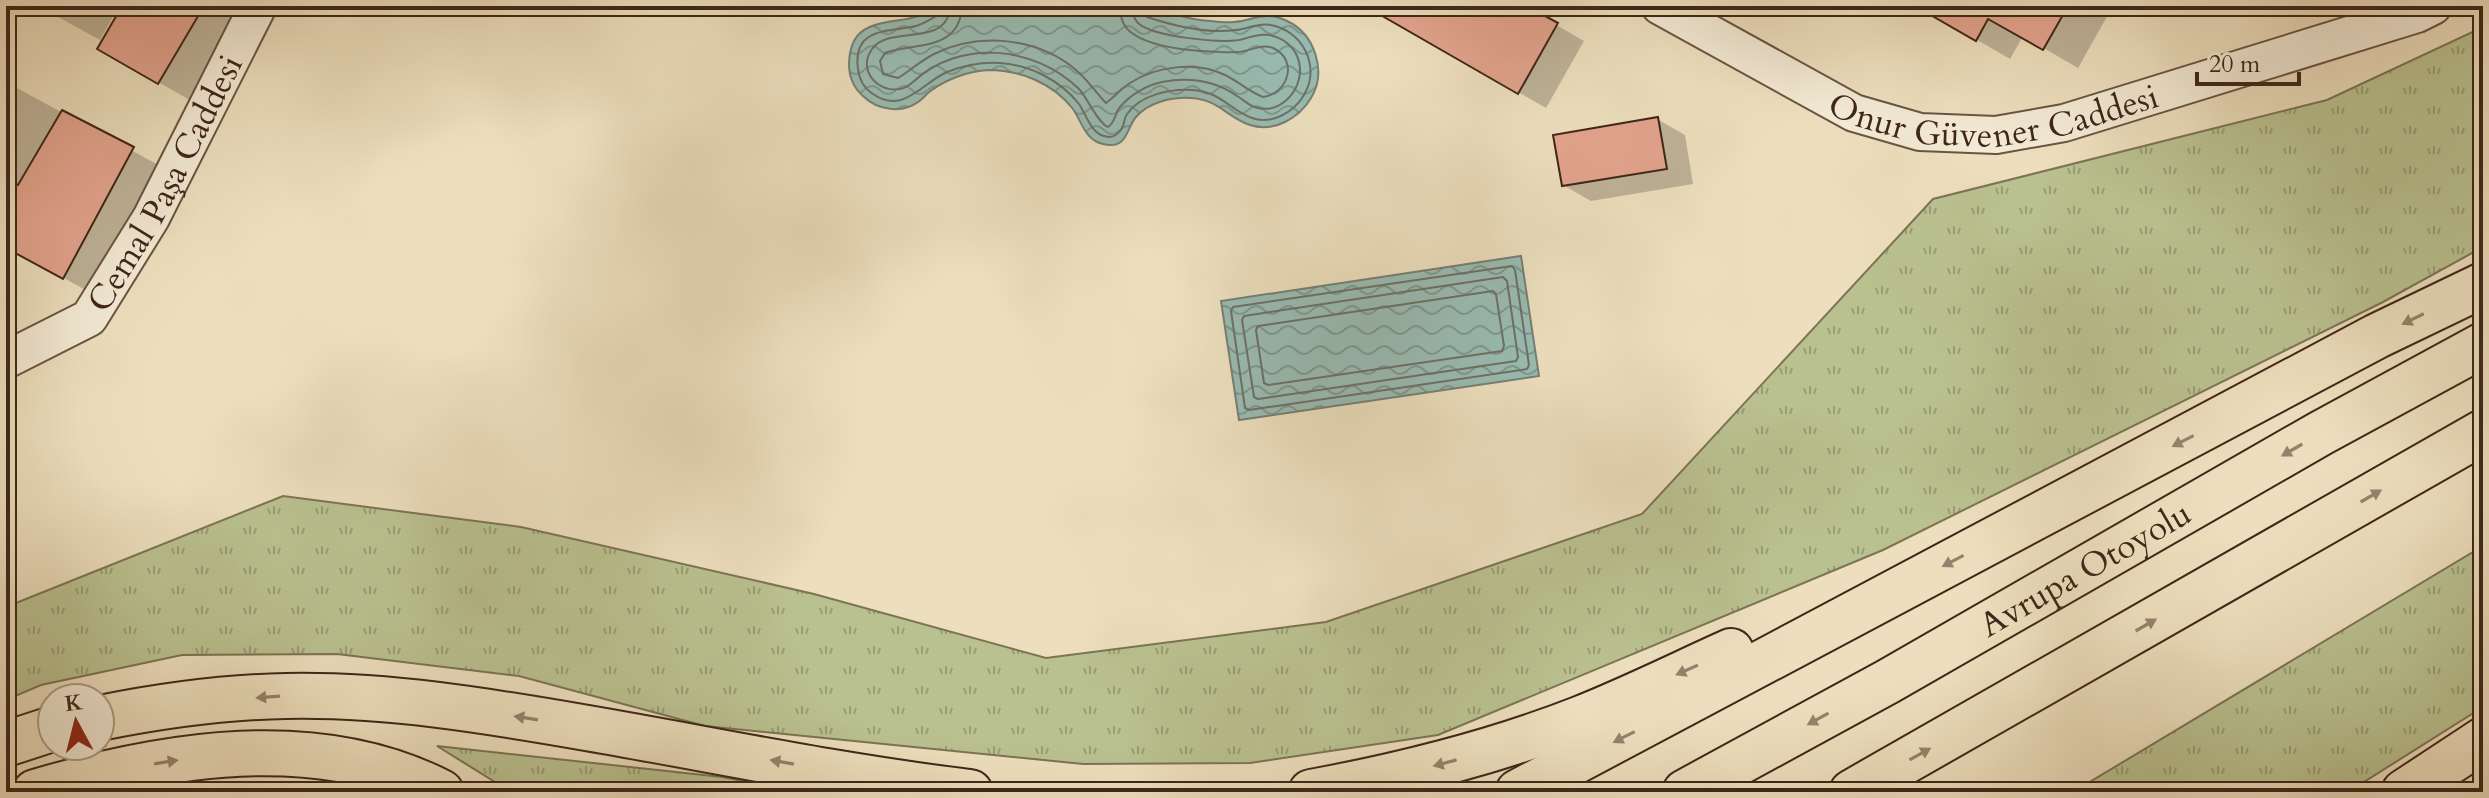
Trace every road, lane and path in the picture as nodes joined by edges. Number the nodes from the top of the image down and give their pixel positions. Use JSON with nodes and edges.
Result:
{"nodes":[{"id":1,"x":258,"y":6,"type":"edge"},
{"id":2,"x":1660,"y":6,"type":"edge"},
{"id":3,"x":2433,"y":6,"type":"edge"},
{"id":4,"x":2483,"y":285,"type":"edge"},
{"id":5,"x":2483,"y":345,"type":"edge"},
{"id":6,"x":13,"y":351,"type":"edge"},
{"id":7,"x":2483,"y":432,"type":"edge"},
{"id":8,"x":1841,"y":621,"type":"junction"},
{"id":9,"x":116,"y":715,"type":"edge"},
{"id":10,"x":36,"y":734,"type":"edge"},
{"id":11,"x":2483,"y":740,"type":"edge"},
{"id":12,"x":6,"y":744,"type":"edge"},
{"id":13,"x":35,"y":792,"type":"edge"},
{"id":14,"x":441,"y":792,"type":"edge"},
{"id":15,"x":970,"y":792,"type":"edge"},
{"id":16,"x":1311,"y":792,"type":"edge"},
{"id":17,"x":1518,"y":792,"type":"edge"},
{"id":18,"x":1685,"y":792,"type":"edge"},
{"id":19,"x":1852,"y":792,"type":"edge"},
{"id":20,"x":2404,"y":792,"type":"edge"}],
"edges":[{"from":1,"to":6,"type":"street","name":"Cemal Paşa Caddesi"},
{"from":2,"to":3,"type":"street","name":"Onur Güvener Caddesi"},
{"from":4,"to":8,"type":"main road","one_way":true},
{"from":5,"to":18,"type":"main road","name":"Avrupa Otoyolu","one_way":true},
{"from":19,"to":7,"type":"main road","one_way":true},
{"from":8,"to":16,"type":"main road","one_way":true},
{"from":8,"to":17,"type":"main road","one_way":true},
{"from":15,"to":9,"type":"main road","one_way":true},
{"from":10,"to":12,"type":"main road"},
{"from":11,"to":20,"type":"main road"},
{"from":13,"to":14,"type":"main road","one_way":true}]}
